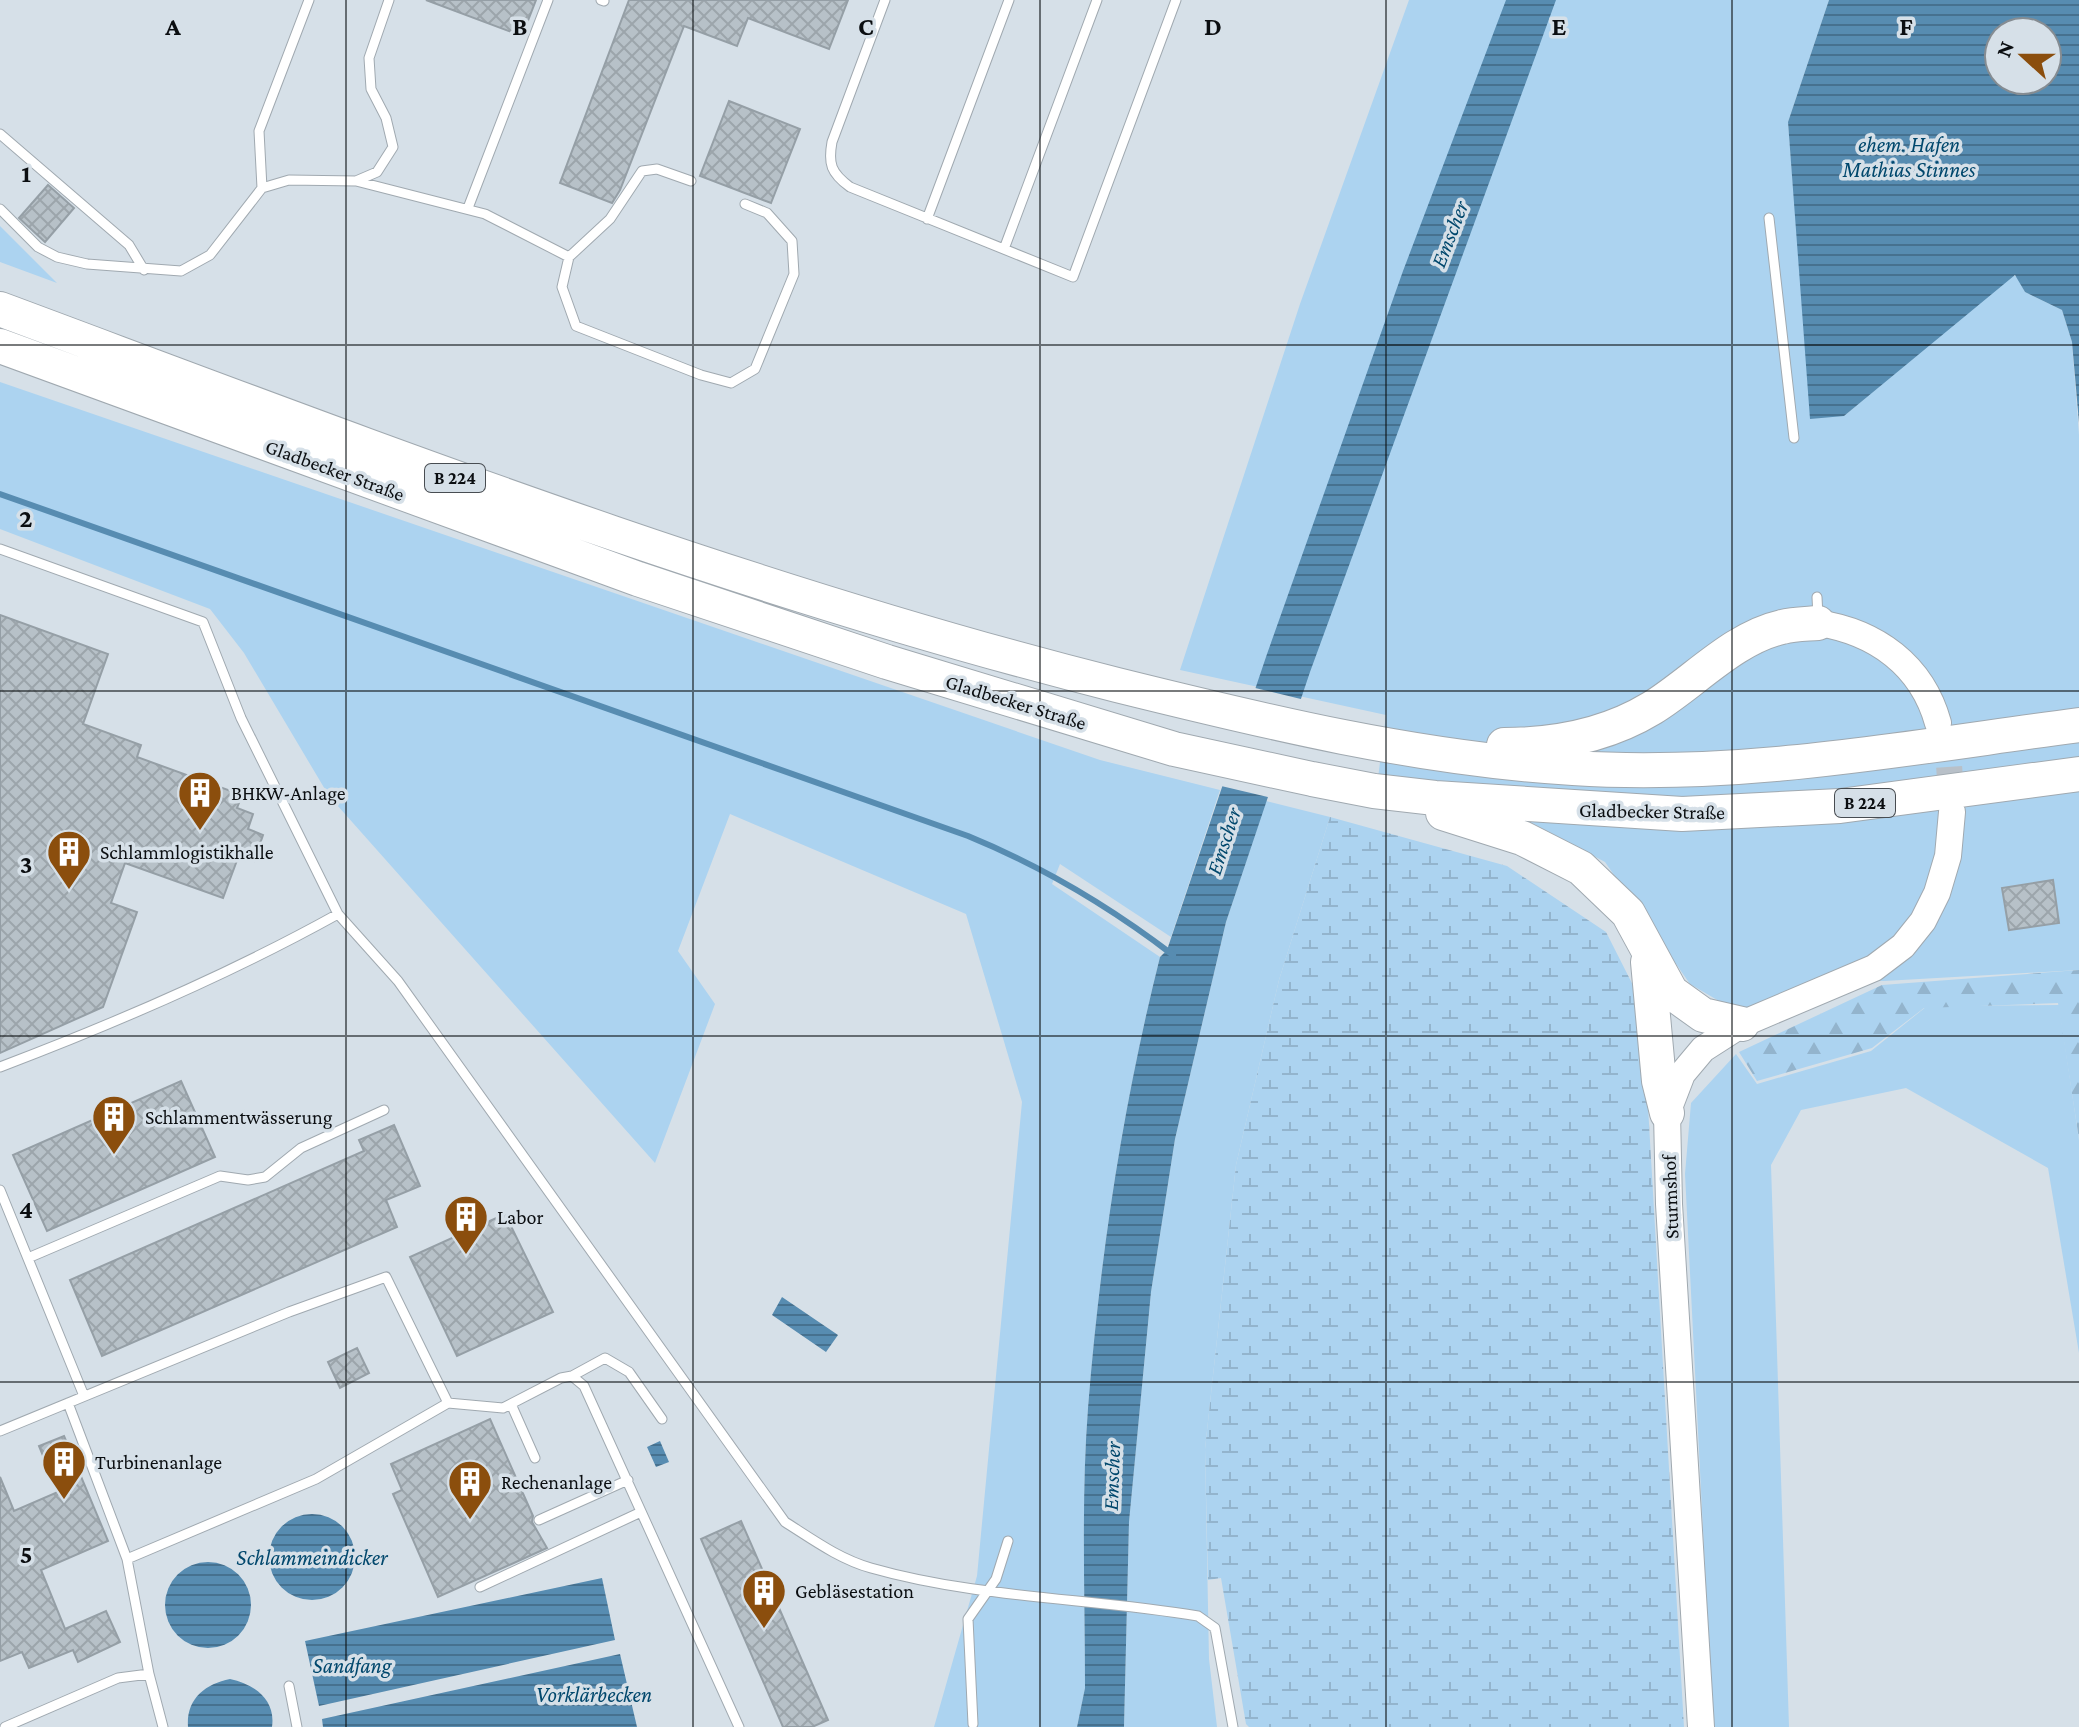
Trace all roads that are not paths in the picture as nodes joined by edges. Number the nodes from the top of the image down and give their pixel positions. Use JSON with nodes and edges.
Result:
{"nodes":[{"id":1,"x":309,"y":0,"type":"edge"},
{"id":2,"x":389,"y":0,"type":"edge"},
{"id":3,"x":548,"y":0,"type":"edge"},
{"id":4,"x":885,"y":0,"type":"edge"},
{"id":5,"x":1009,"y":0,"type":"edge"},
{"id":6,"x":1097,"y":0,"type":"edge"},
{"id":7,"x":1176,"y":0,"type":"edge"},
{"id":8,"x":0,"y":134,"type":"edge"},
{"id":9,"x":356,"y":181,"type":"junction"},
{"id":10,"x":691,"y":181,"type":"dead end"},
{"id":11,"x":262,"y":188,"type":"junction"},
{"id":12,"x":745,"y":204,"type":"dead end"},
{"id":13,"x":468,"y":208,"type":"junction"},
{"id":14,"x":0,"y":209,"type":"edge"},
{"id":15,"x":1769,"y":218,"type":"dead end"},
{"id":16,"x":927,"y":219,"type":"junction"},
{"id":17,"x":1004,"y":249,"type":"junction"},
{"id":18,"x":569,"y":257,"type":"junction"},
{"id":19,"x":144,"y":270,"type":"junction"},
{"id":20,"x":0,"y":309,"type":"edge"},
{"id":21,"x":0,"y":346,"type":"edge"},
{"id":22,"x":1794,"y":438,"type":"dead end"},
{"id":23,"x":0,"y":549,"type":"edge"},
{"id":24,"x":1817,"y":610,"type":"joint"},
{"id":25,"x":1938,"y":723,"type":"tunnel mouth"},
{"id":26,"x":2079,"y":725,"type":"edge"},
{"id":27,"x":1332,"y":734,"type":"junction"},
{"id":28,"x":2079,"y":774,"type":"edge"},
{"id":29,"x":1374,"y":791,"type":"junction"},
{"id":30,"x":1952,"y":812,"type":"tunnel mouth"},
{"id":31,"x":338,"y":914,"type":"junction"},
{"id":32,"x":1647,"y":950,"type":"junction"},
{"id":33,"x":1742,"y":1024,"type":"junction"},
{"id":34,"x":0,"y":1067,"type":"edge"},
{"id":35,"x":384,"y":1110,"type":"dead end"},
{"id":36,"x":1667,"y":1113,"type":"junction"},
{"id":37,"x":0,"y":1190,"type":"edge"},
{"id":38,"x":28,"y":1258,"type":"junction"},
{"id":39,"x":572,"y":1376,"type":"junction"},
{"id":40,"x":84,"y":1396,"type":"junction"},
{"id":41,"x":68,"y":1403,"type":"junction"},
{"id":42,"x":448,"y":1403,"type":"junction"},
{"id":43,"x":511,"y":1404,"type":"junction"},
{"id":44,"x":662,"y":1419,"type":"dead end"},
{"id":45,"x":0,"y":1431,"type":"edge"},
{"id":46,"x":535,"y":1458,"type":"dead end"},
{"id":47,"x":628,"y":1480,"type":"junction"},
{"id":48,"x":641,"y":1512,"type":"junction"},
{"id":49,"x":539,"y":1520,"type":"dead end"},
{"id":50,"x":1008,"y":1541,"type":"dead end"},
{"id":51,"x":127,"y":1559,"type":"junction"},
{"id":52,"x":480,"y":1587,"type":"dead end"},
{"id":53,"x":989,"y":1589,"type":"junction"},
{"id":54,"x":149,"y":1674,"type":"junction"},
{"id":55,"x":289,"y":1686,"type":"dead end"},
{"id":56,"x":973,"y":1724,"type":"dead end"},
{"id":57,"x":5,"y":1727,"type":"edge"},
{"id":58,"x":163,"y":1727,"type":"edge"},
{"id":59,"x":297,"y":1727,"type":"edge"},
{"id":60,"x":739,"y":1727,"type":"edge"},
{"id":61,"x":1233,"y":1727,"type":"edge"},
{"id":62,"x":1701,"y":1727,"type":"edge"}],
"edges":[{"from":1,"to":11,"type":"lane"},
{"from":2,"to":9,"type":"lane"},
{"from":3,"to":13,"type":"lane"},
{"from":4,"to":16,"type":"lane"},
{"from":5,"to":16,"type":"lane"},
{"from":6,"to":17,"type":"lane"},
{"from":7,"to":17,"type":"lane"},
{"from":8,"to":19,"type":"lane"},
{"from":9,"to":11,"type":"lane"},
{"from":9,"to":13,"type":"lane"},
{"from":10,"to":18,"type":"lane"},
{"from":11,"to":19,"type":"lane"},
{"from":12,"to":18,"type":"lane"},
{"from":13,"to":18,"type":"lane"},
{"from":14,"to":19,"type":"lane"},
{"from":15,"to":22,"type":"lane"},
{"from":16,"to":17,"type":"lane"},
{"from":20,"to":27,"type":"highway","name":"Gladbecker Straße","number":"B 224"},
{"from":21,"to":29,"type":"highway","name":"Gladbecker Straße","number":"B 224"},
{"from":23,"to":31,"type":"lane"},
{"from":24,"to":25,"type":"street"},
{"from":24,"to":27,"type":"highway"},
{"from":26,"to":27,"type":"highway","name":"Gladbecker Straße","number":"B 224"},
{"from":28,"to":29,"type":"highway","name":"Gladbecker Straße","number":"B 224"},
{"from":29,"to":32,"type":"highway"},
{"from":30,"to":33,"type":"street","name":"Sturmshof"},
{"from":31,"to":34,"type":"lane"},
{"from":31,"to":53,"type":"lane"},
{"from":32,"to":33,"type":"highway"},
{"from":32,"to":36,"type":"highway"},
{"from":33,"to":36,"type":"street","name":"Sturmshof"},
{"from":35,"to":38,"type":"lane"},
{"from":36,"to":62,"type":"street","name":"Sturmshof"},
{"from":37,"to":38,"type":"lane"},
{"from":38,"to":40,"type":"lane"},
{"from":39,"to":43,"type":"lane"},
{"from":39,"to":44,"type":"lane"},
{"from":39,"to":47,"type":"lane"},
{"from":40,"to":41,"type":"lane"},
{"from":40,"to":42,"type":"lane"},
{"from":41,"to":45,"type":"lane"},
{"from":41,"to":51,"type":"lane"},
{"from":42,"to":43,"type":"lane"},
{"from":42,"to":51,"type":"lane"},
{"from":43,"to":46,"type":"lane"},
{"from":47,"to":48,"type":"lane"},
{"from":47,"to":49,"type":"lane"},
{"from":48,"to":52,"type":"lane"},
{"from":48,"to":60,"type":"lane"},
{"from":50,"to":53,"type":"lane"},
{"from":51,"to":54,"type":"lane"},
{"from":53,"to":56,"type":"lane"},
{"from":53,"to":61,"type":"lane"},
{"from":54,"to":57,"type":"lane"},
{"from":54,"to":58,"type":"lane"},
{"from":55,"to":59,"type":"lane"}]}
